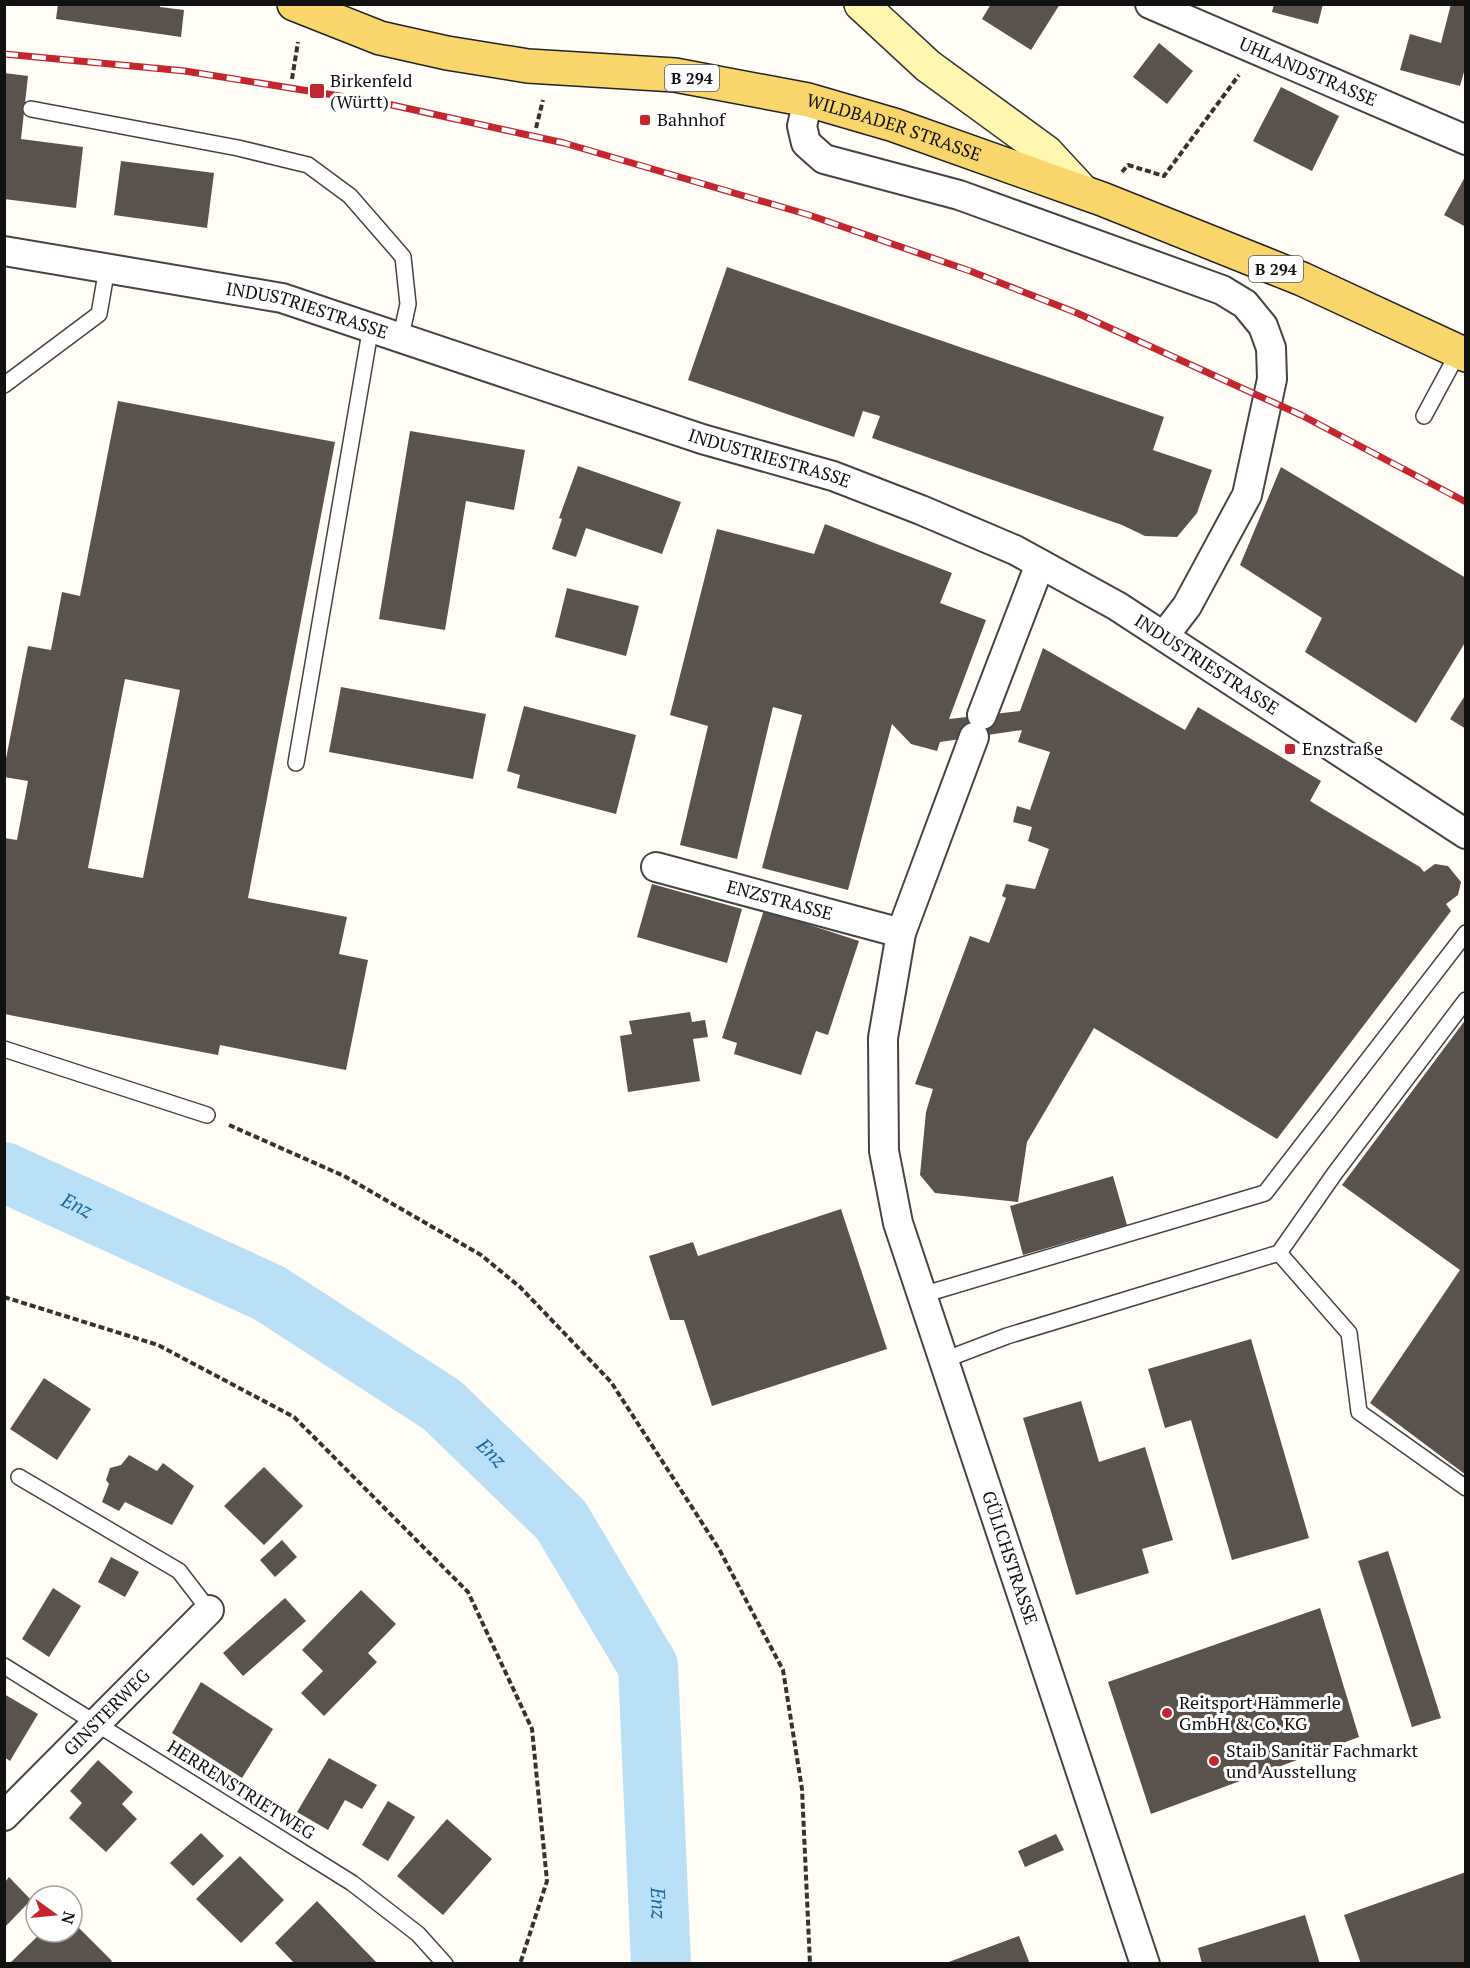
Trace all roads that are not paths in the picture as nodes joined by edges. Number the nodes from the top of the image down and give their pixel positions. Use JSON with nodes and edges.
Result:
{"nodes":[{"id":1,"x":294,"y":4,"type":"edge"},
{"id":2,"x":861,"y":4,"type":"edge"},
{"id":3,"x":1150,"y":4,"type":"edge"},
{"id":4,"x":808,"y":100,"type":"junction"},
{"id":5,"x":31,"y":109,"type":"dead end"},
{"id":6,"x":1466,"y":140,"type":"edge"},
{"id":7,"x":1083,"y":192,"type":"junction"},
{"id":8,"x":4,"y":251,"type":"edge"},
{"id":9,"x":107,"y":268,"type":"junction"},
{"id":10,"x":370,"y":326,"type":"junction"},
{"id":11,"x":401,"y":336,"type":"junction"},
{"id":12,"x":1462,"y":353,"type":"edge"},
{"id":13,"x":4,"y":386,"type":"edge"},
{"id":14,"x":1424,"y":416,"type":"dead end"},
{"id":15,"x":1040,"y":564,"type":"junction"},
{"id":16,"x":1164,"y":636,"type":"junction"},
{"id":17,"x":296,"y":763,"type":"dead end"},
{"id":18,"x":1466,"y":834,"type":"edge"},
{"id":19,"x":656,"y":867,"type":"dead end"},
{"id":20,"x":901,"y":933,"type":"junction"},
{"id":21,"x":1466,"y":933,"type":"edge"},
{"id":22,"x":1466,"y":1000,"type":"edge"},
{"id":23,"x":4,"y":1049,"type":"edge"},
{"id":24,"x":207,"y":1115,"type":"road end"},
{"id":25,"x":1278,"y":1253,"type":"junction"},
{"id":26,"x":922,"y":1295,"type":"junction"},
{"id":27,"x":944,"y":1360,"type":"junction"},
{"id":28,"x":19,"y":1477,"type":"dead end"},
{"id":29,"x":1466,"y":1488,"type":"edge"},
{"id":30,"x":208,"y":1610,"type":"joint"},
{"id":31,"x":4,"y":1666,"type":"edge"},
{"id":32,"x":97,"y":1723,"type":"junction"},
{"id":33,"x":4,"y":1816,"type":"edge"},
{"id":34,"x":445,"y":1964,"type":"edge"},
{"id":35,"x":1145,"y":1964,"type":"edge"}],
"edges":[{"from":1,"to":4,"type":"main road","name":"WILDBADER STRASSE","number":"B 294"},
{"from":2,"to":7,"type":"main road"},
{"from":3,"to":6,"type":"street","name":"UHLANDSTRASSE"},
{"from":4,"to":7,"type":"main road","name":"WILDBADER STRASSE","number":"B 294"},
{"from":4,"to":16,"type":"street"},
{"from":5,"to":11,"type":"lane"},
{"from":7,"to":12,"type":"main road","name":"WILDBADER STRASSE","number":"B 294"},
{"from":8,"to":9,"type":"street","name":"INDUSTRIESTRASSE"},
{"from":9,"to":10,"type":"street","name":"INDUSTRIESTRASSE"},
{"from":9,"to":13,"type":"lane"},
{"from":10,"to":11,"type":"street","name":"INDUSTRIESTRASSE"},
{"from":10,"to":17,"type":"lane"},
{"from":11,"to":15,"type":"street","name":"INDUSTRIESTRASSE"},
{"from":12,"to":14,"type":"lane"},
{"from":15,"to":16,"type":"street","name":"INDUSTRIESTRASSE"},
{"from":15,"to":20,"type":"street"},
{"from":16,"to":18,"type":"street","name":"INDUSTRIESTRASSE"},
{"from":19,"to":20,"type":"street","name":"ENZSTRASSE"},
{"from":20,"to":26,"type":"street","name":"GÜLICHSTRASSE"},
{"from":21,"to":26,"type":"lane"},
{"from":22,"to":25,"type":"lane"},
{"from":23,"to":24,"type":"lane"},
{"from":25,"to":27,"type":"lane"},
{"from":25,"to":29,"type":"lane"},
{"from":26,"to":27,"type":"street","name":"GÜLICHSTRASSE"},
{"from":27,"to":35,"type":"street","name":"GÜLICHSTRASSE"},
{"from":28,"to":30,"type":"lane"},
{"from":30,"to":32,"type":"street","name":"GINSTERWEG"},
{"from":31,"to":32,"type":"lane","name":"HERRENSTRIETWEG"},
{"from":32,"to":33,"type":"street","name":"GINSTERWEG"},
{"from":32,"to":34,"type":"lane","name":"HERRENSTRIETWEG"}]}
